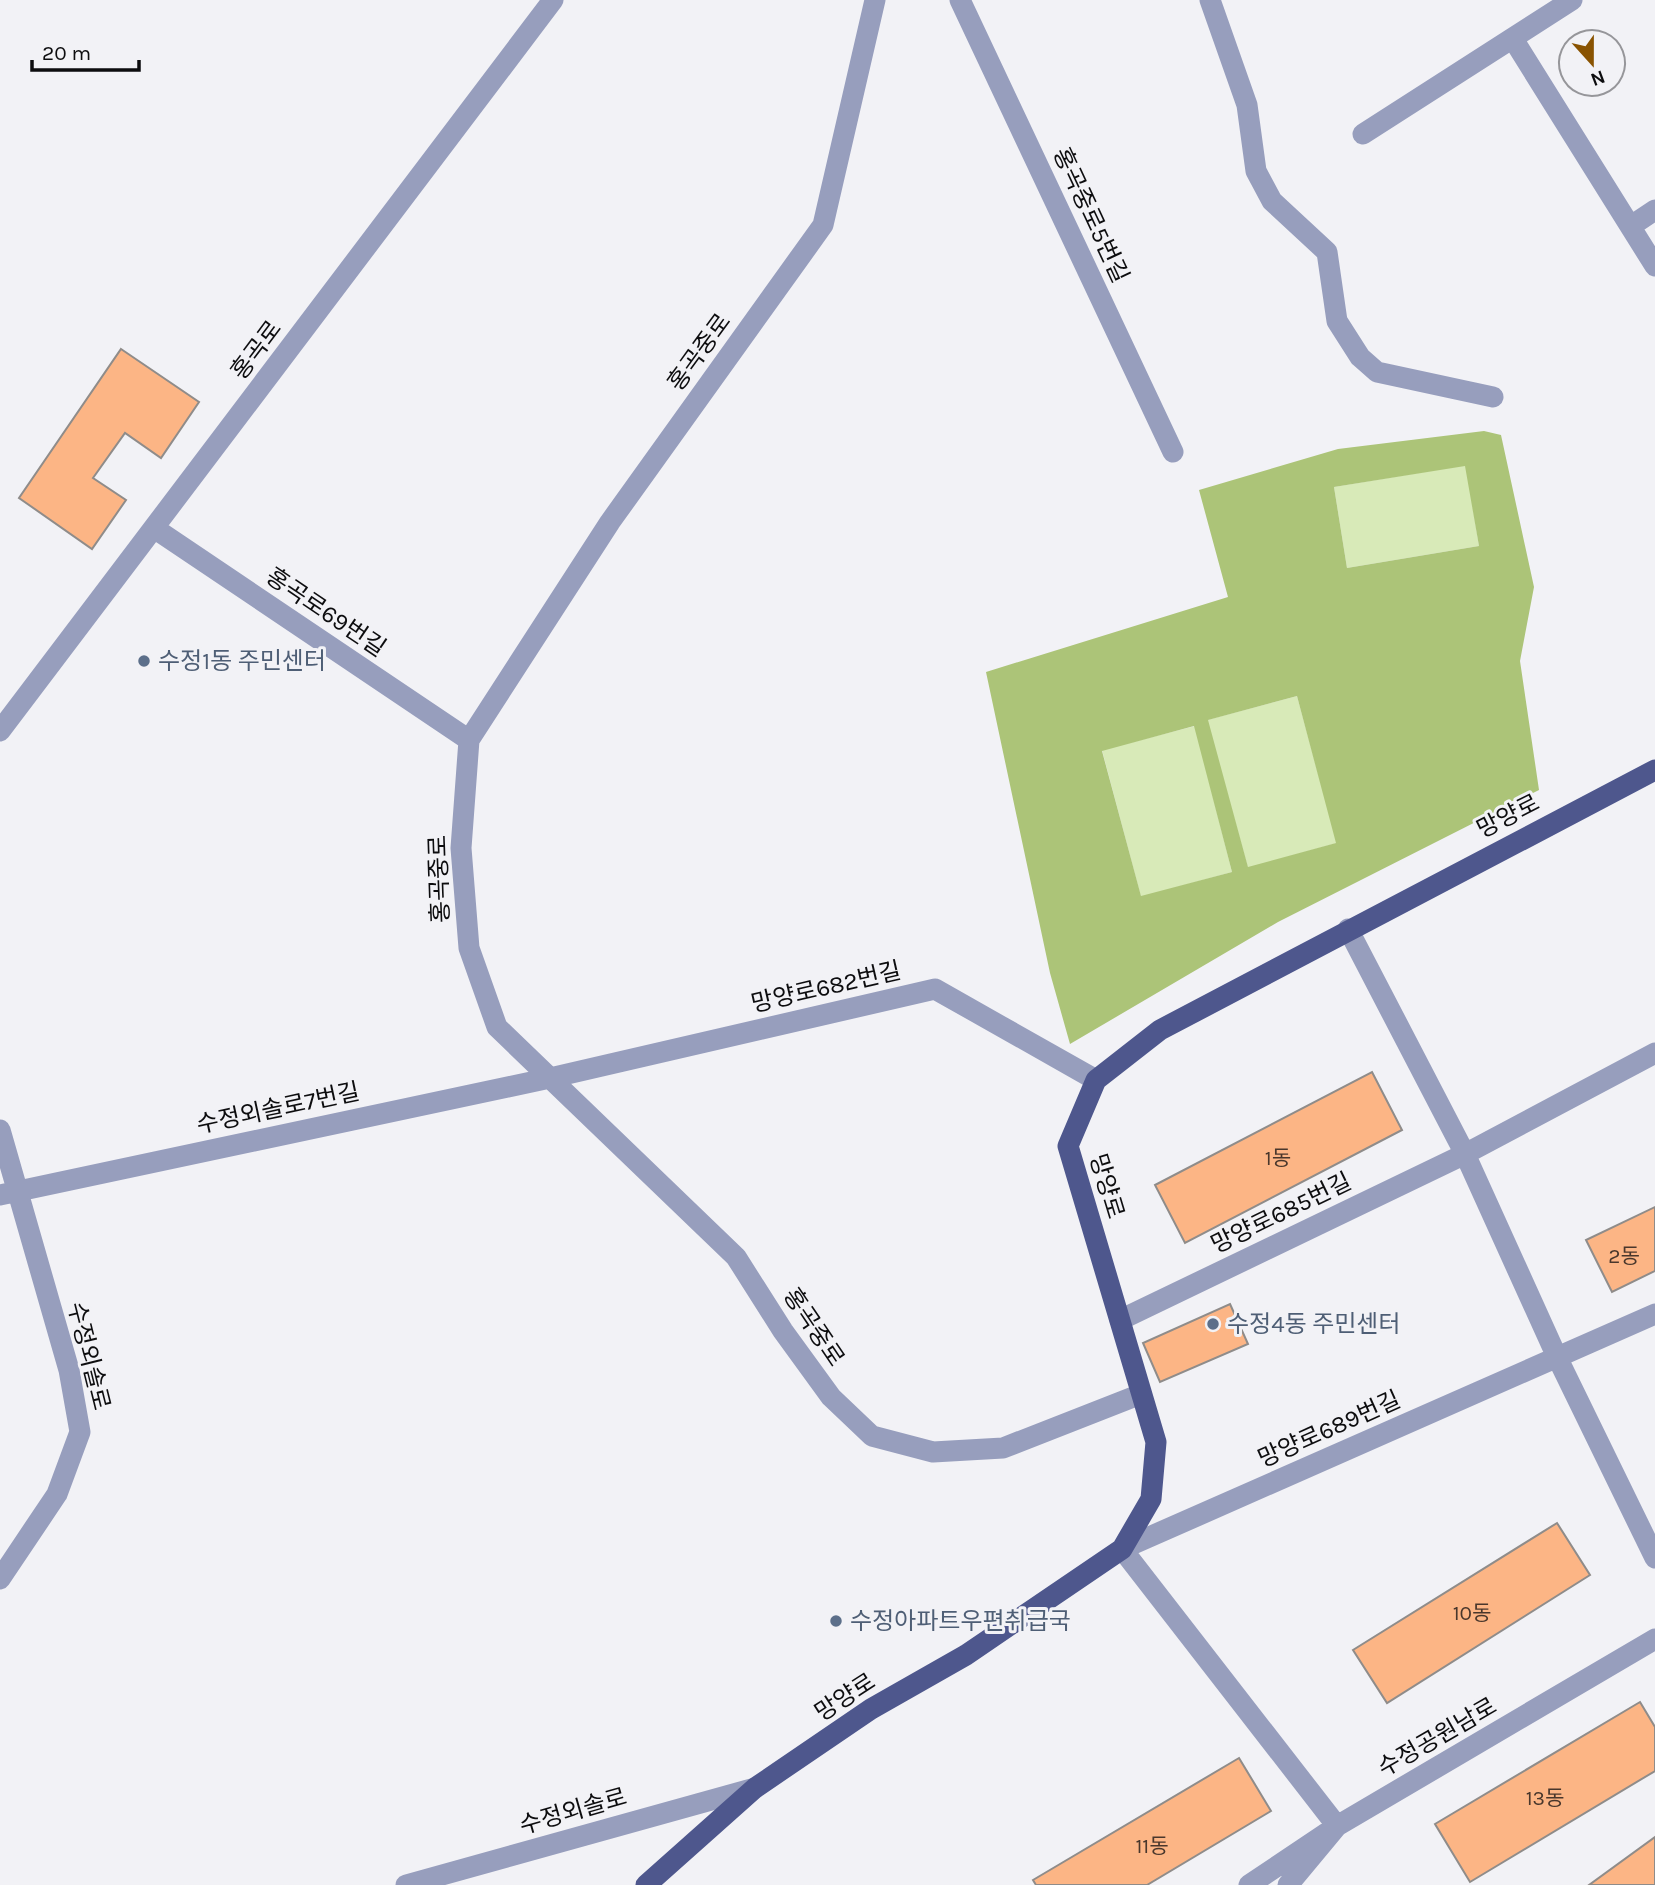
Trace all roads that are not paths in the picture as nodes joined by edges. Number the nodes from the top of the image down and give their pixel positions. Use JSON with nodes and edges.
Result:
{"nodes":[{"id":1,"x":553,"y":0,"type":"edge"},
{"id":2,"x":875,"y":0,"type":"edge"},
{"id":3,"x":960,"y":0,"type":"edge"},
{"id":4,"x":1210,"y":0,"type":"edge"},
{"id":5,"x":1572,"y":0,"type":"edge"},
{"id":6,"x":1513,"y":39,"type":"junction"},
{"id":7,"x":1363,"y":134,"type":"dead end"},
{"id":8,"x":1655,"y":210,"type":"edge"},
{"id":9,"x":1631,"y":226,"type":"junction"},
{"id":10,"x":1655,"y":266,"type":"edge"},
{"id":11,"x":1493,"y":397,"type":"dead end"},
{"id":12,"x":1172,"y":452,"type":"dead end"},
{"id":13,"x":154,"y":528,"type":"junction"},
{"id":14,"x":0,"y":731,"type":"edge"},
{"id":15,"x":469,"y":740,"type":"junction"},
{"id":16,"x":1655,"y":770,"type":"edge"},
{"id":17,"x":1348,"y":929,"type":"junction"},
{"id":18,"x":1655,"y":1054,"type":"edge"},
{"id":19,"x":550,"y":1078,"type":"junction"},
{"id":20,"x":1096,"y":1080,"type":"junction"},
{"id":21,"x":0,"y":1130,"type":"edge"},
{"id":22,"x":1465,"y":1154,"type":"junction"},
{"id":23,"x":9,"y":1192,"type":"edge"},
{"id":24,"x":1655,"y":1314,"type":"edge"},
{"id":25,"x":1120,"y":1320,"type":"junction"},
{"id":26,"x":1557,"y":1357,"type":"junction"},
{"id":27,"x":1141,"y":1394,"type":"junction"},
{"id":28,"x":1122,"y":1549,"type":"junction"},
{"id":29,"x":1655,"y":1558,"type":"edge"},
{"id":30,"x":0,"y":1579,"type":"edge"},
{"id":31,"x":1655,"y":1639,"type":"edge"},
{"id":32,"x":755,"y":1788,"type":"junction"},
{"id":33,"x":1337,"y":1826,"type":"junction"},
{"id":34,"x":405,"y":1885,"type":"edge"},
{"id":35,"x":646,"y":1885,"type":"edge"},
{"id":36,"x":1249,"y":1885,"type":"edge"},
{"id":37,"x":1288,"y":1885,"type":"edge"}],
"edges":[{"from":1,"to":13,"type":"street","name":"홍곡로"},
{"from":2,"to":15,"type":"street","name":"홍곡중로"},
{"from":3,"to":12,"type":"street","name":"홍곡중로5번길"},
{"from":4,"to":11,"type":"street"},
{"from":5,"to":6,"type":"street"},
{"from":6,"to":7,"type":"street"},
{"from":6,"to":9,"type":"street"},
{"from":8,"to":9,"type":"street"},
{"from":9,"to":10,"type":"street"},
{"from":13,"to":14,"type":"street","name":"홍곡로"},
{"from":13,"to":15,"type":"street","name":"홍곡로69번길"},
{"from":15,"to":19,"type":"street","name":"홍곡중로"},
{"from":16,"to":17,"type":"main road","name":"망양로"},
{"from":17,"to":20,"type":"main road","name":"망양로"},
{"from":17,"to":22,"type":"street"},
{"from":18,"to":22,"type":"street","name":"망양로685번길"},
{"from":19,"to":20,"type":"street","name":"망양로682번길"},
{"from":19,"to":23,"type":"street","name":"수정외솔로7번길"},
{"from":19,"to":27,"type":"street","name":"홍곡중로"},
{"from":20,"to":25,"type":"main road","name":"망양로"},
{"from":21,"to":23,"type":"street","name":"수정외솔로"},
{"from":22,"to":25,"type":"street","name":"망양로685번길"},
{"from":22,"to":26,"type":"street"},
{"from":23,"to":30,"type":"street","name":"수정외솔로"},
{"from":24,"to":26,"type":"street","name":"망양로689번길"},
{"from":25,"to":27,"type":"main road","name":"망양로"},
{"from":26,"to":28,"type":"street","name":"망양로689번길"},
{"from":26,"to":29,"type":"street"},
{"from":27,"to":28,"type":"main road","name":"망양로"},
{"from":28,"to":32,"type":"main road","name":"망양로"},
{"from":28,"to":33,"type":"street"},
{"from":31,"to":33,"type":"street","name":"수정공원남로"},
{"from":32,"to":34,"type":"street","name":"수정외솔로"},
{"from":32,"to":35,"type":"main road","name":"망양로"},
{"from":33,"to":36,"type":"street","name":"수정공원남로"},
{"from":33,"to":37,"type":"street"}]}
